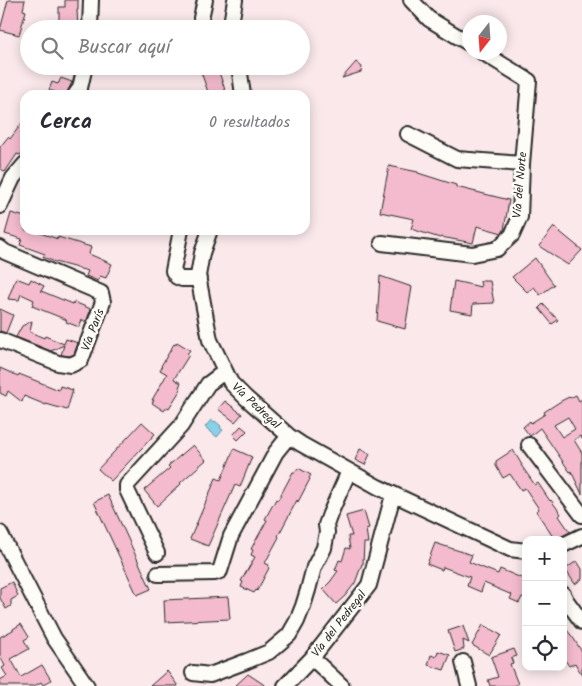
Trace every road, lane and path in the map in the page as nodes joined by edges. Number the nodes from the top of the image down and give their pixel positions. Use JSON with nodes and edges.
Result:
{"nodes":[{"id":1,"x":91,"y":0,"type":"edge"},
{"id":2,"x":205,"y":0,"type":"edge"},
{"id":3,"x":235,"y":0,"type":"edge"},
{"id":4,"x":411,"y":0,"type":"edge"},
{"id":5,"x":202,"y":18,"type":"dead end"},
{"id":6,"x":90,"y":20,"type":"edge"},
{"id":7,"x":232,"y":20,"type":"edge"},
{"id":8,"x":462,"y":39,"type":"edge"},
{"id":9,"x":495,"y":60,"type":"edge"},
{"id":10,"x":83,"y":75,"type":"edge"},
{"id":11,"x":240,"y":75,"type":"edge"},
{"id":12,"x":79,"y":90,"type":"edge"},
{"id":13,"x":242,"y":90,"type":"edge"},
{"id":14,"x":408,"y":134,"type":"dead end"},
{"id":15,"x":522,"y":164,"type":"junction"},
{"id":16,"x":20,"y":170,"type":"edge"},
{"id":17,"x":0,"y":206,"type":"edge"},
{"id":18,"x":180,"y":235,"type":"edge"},
{"id":19,"x":208,"y":235,"type":"edge"},
{"id":20,"x":382,"y":242,"type":"dead end"},
{"id":21,"x":0,"y":248,"type":"edge"},
{"id":22,"x":199,"y":279,"type":"junction"},
{"id":23,"x":0,"y":340,"type":"edge"},
{"id":24,"x":224,"y":372,"type":"junction"},
{"id":25,"x":289,"y":436,"type":"junction"},
{"id":26,"x":529,"y":445,"type":"dead end"},
{"id":27,"x":349,"y":471,"type":"junction"},
{"id":28,"x":393,"y":495,"type":"junction"},
{"id":29,"x":582,"y":515,"type":"edge"},
{"id":30,"x":0,"y":533,"type":"edge"},
{"id":31,"x":582,"y":536,"type":"edge"},
{"id":32,"x":567,"y":543,"type":"edge"},
{"id":33,"x":522,"y":550,"type":"edge"},
{"id":34,"x":156,"y":553,"type":"dead end"},
{"id":35,"x":158,"y":574,"type":"dead end"},
{"id":36,"x":567,"y":601,"type":"edge"},
{"id":37,"x":582,"y":622,"type":"edge"},
{"id":38,"x":312,"y":658,"type":"junction"},
{"id":39,"x":463,"y":662,"type":"dead end"},
{"id":40,"x":193,"y":673,"type":"dead end"},
{"id":41,"x":87,"y":686,"type":"edge"},
{"id":42,"x":285,"y":686,"type":"edge"},
{"id":43,"x":342,"y":686,"type":"edge"},
{"id":44,"x":469,"y":686,"type":"edge"}],
"edges":[{"from":1,"to":6,"type":"street"},
{"from":2,"to":5,"type":"street"},
{"from":3,"to":7,"type":"street"},
{"from":4,"to":8,"type":"street"},
{"from":9,"to":15,"type":"street","name":"Vía del Norte"},
{"from":10,"to":12,"type":"street"},
{"from":11,"to":13,"type":"street"},
{"from":14,"to":15,"type":"street"},
{"from":15,"to":20,"type":"street","name":"Vía del Norte"},
{"from":16,"to":17,"type":"street"},
{"from":18,"to":22,"type":"street"},
{"from":19,"to":22,"type":"street","name":"Vía Pedregal"},
{"from":21,"to":23,"type":"street","name":"Vía París"},
{"from":22,"to":24,"type":"street","name":"Vía Pedregal"},
{"from":24,"to":25,"type":"street","name":"Vía Pedregal"},
{"from":24,"to":34,"type":"street"},
{"from":25,"to":27,"type":"street","name":"Vía Pedregal"},
{"from":25,"to":35,"type":"street"},
{"from":26,"to":29,"type":"street"},
{"from":27,"to":28,"type":"street","name":"Vía Pedregal"},
{"from":27,"to":40,"type":"street"},
{"from":28,"to":33,"type":"street","name":"Vía Pedregal"},
{"from":28,"to":38,"type":"street","name":"Vía del Pedregal"},
{"from":30,"to":41,"type":"street"},
{"from":31,"to":32,"type":"street"},
{"from":36,"to":37,"type":"street"},
{"from":38,"to":42,"type":"street","name":"Vía del Pedregal"},
{"from":38,"to":43,"type":"street"},
{"from":39,"to":44,"type":"street"}]}
